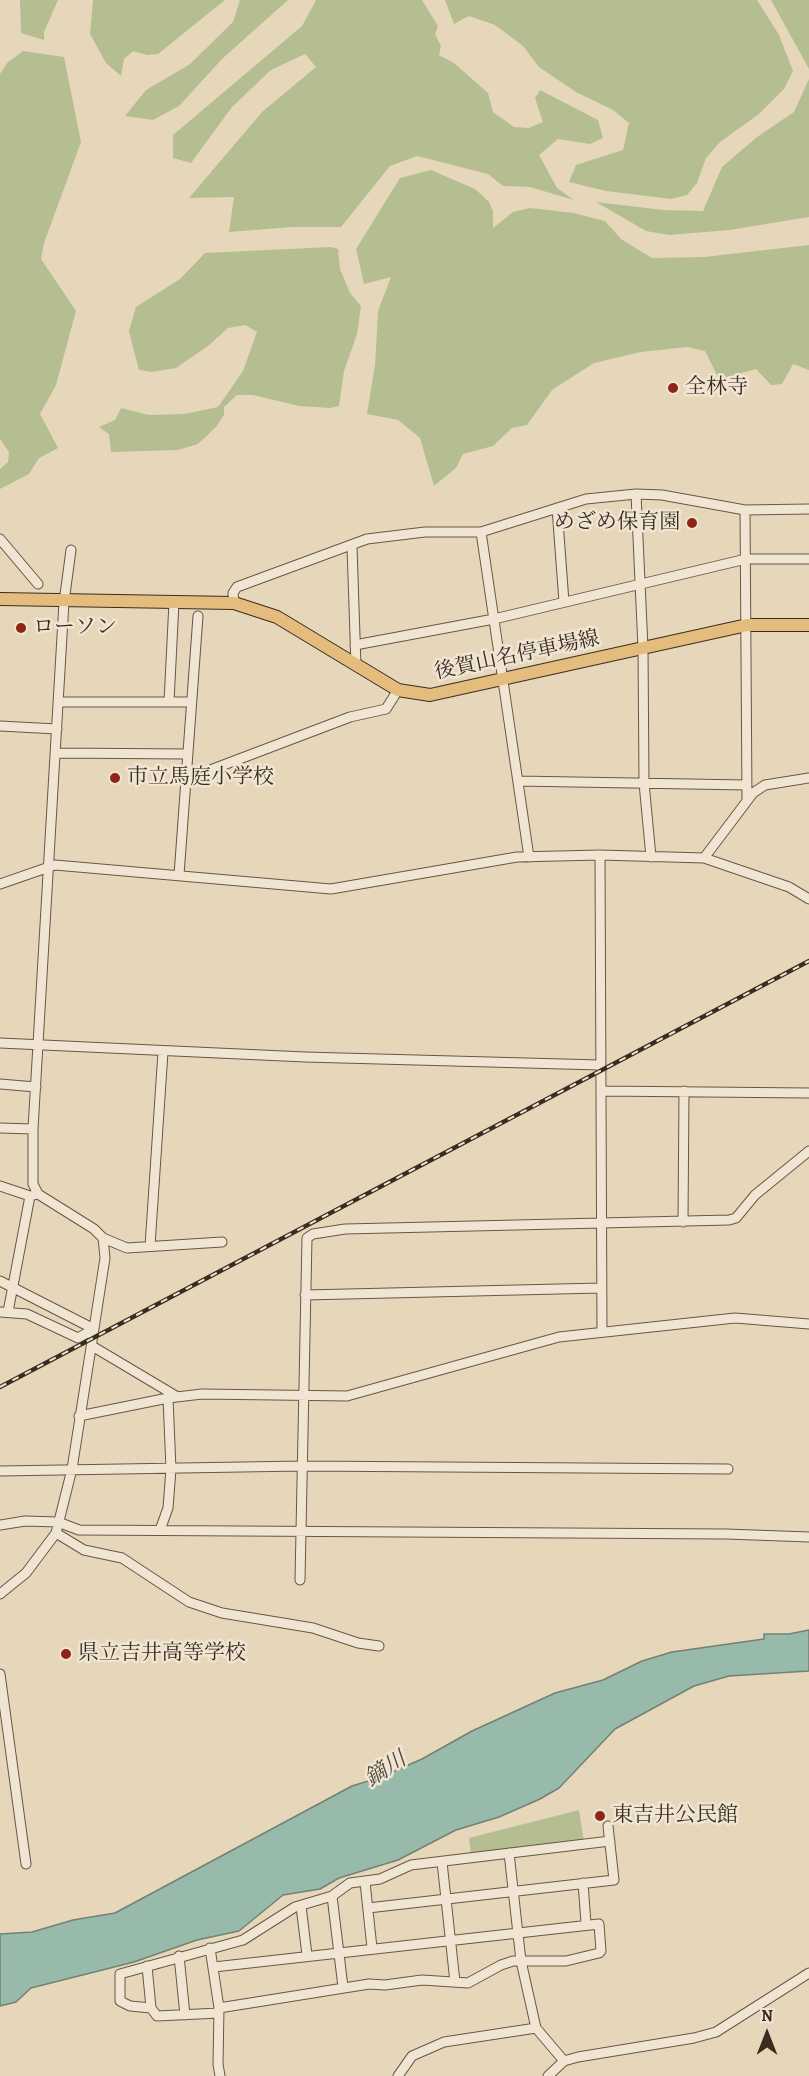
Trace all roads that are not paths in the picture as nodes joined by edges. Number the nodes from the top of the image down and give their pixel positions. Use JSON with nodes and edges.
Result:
{"nodes":[{"id":1,"x":636,"y":494,"type":"junction"},
{"id":2,"x":556,"y":508,"type":"junction"},
{"id":3,"x":809,"y":509,"type":"edge"},
{"id":4,"x":745,"y":510,"type":"junction"},
{"id":5,"x":481,"y":532,"type":"junction"},
{"id":6,"x":0,"y":539,"type":"edge"},
{"id":7,"x":352,"y":547,"type":"junction"},
{"id":8,"x":71,"y":550,"type":"dead end"},
{"id":9,"x":746,"y":559,"type":"junction"},
{"id":10,"x":809,"y":559,"type":"edge"},
{"id":11,"x":639,"y":583,"type":"junction"},
{"id":12,"x":38,"y":584,"type":"dead end"},
{"id":13,"x":0,"y":599,"type":"edge"},
{"id":14,"x":64,"y":602,"type":"junction"},
{"id":15,"x":174,"y":602,"type":"junction"},
{"id":16,"x":564,"y":602,"type":"junction"},
{"id":17,"x":234,"y":603,"type":"junction"},
{"id":18,"x":198,"y":616,"type":"dead end"},
{"id":19,"x":494,"y":619,"type":"junction"},
{"id":20,"x":809,"y":625,"type":"edge"},
{"id":21,"x":747,"y":626,"type":"junction"},
{"id":22,"x":355,"y":645,"type":"junction"},
{"id":23,"x":643,"y":648,"type":"junction"},
{"id":24,"x":356,"y":666,"type":"junction"},
{"id":25,"x":505,"y":681,"type":"junction"},
{"id":26,"x":398,"y":690,"type":"junction"},
{"id":27,"x":60,"y":702,"type":"junction"},
{"id":28,"x":169,"y":702,"type":"junction"},
{"id":29,"x":191,"y":702,"type":"junction"},
{"id":30,"x":0,"y":726,"type":"edge"},
{"id":31,"x":57,"y":729,"type":"junction"},
{"id":32,"x":56,"y":753,"type":"junction"},
{"id":33,"x":187,"y":754,"type":"junction"},
{"id":34,"x":809,"y":778,"type":"edge"},
{"id":35,"x":184,"y":780,"type":"junction"},
{"id":36,"x":518,"y":781,"type":"junction"},
{"id":37,"x":644,"y":783,"type":"junction"},
{"id":38,"x":746,"y":785,"type":"junction"},
{"id":39,"x":747,"y":800,"type":"junction"},
{"id":40,"x":600,"y":855,"type":"junction"},
{"id":41,"x":529,"y":857,"type":"junction"},
{"id":42,"x":651,"y":857,"type":"junction"},
{"id":43,"x":704,"y":858,"type":"junction"},
{"id":44,"x":49,"y":865,"type":"junction"},
{"id":45,"x":179,"y":875,"type":"junction"},
{"id":46,"x":0,"y":884,"type":"edge"},
{"id":47,"x":809,"y":899,"type":"edge"},
{"id":48,"x":0,"y":1043,"type":"edge"},
{"id":49,"x":39,"y":1045,"type":"junction"},
{"id":50,"x":163,"y":1052,"type":"junction"},
{"id":51,"x":600,"y":1065,"type":"junction"},
{"id":52,"x":0,"y":1084,"type":"edge"},
{"id":53,"x":36,"y":1086,"type":"junction"},
{"id":54,"x":601,"y":1091,"type":"junction"},
{"id":55,"x":684,"y":1091,"type":"junction"},
{"id":56,"x":809,"y":1093,"type":"edge"},
{"id":57,"x":0,"y":1128,"type":"edge"},
{"id":58,"x":33,"y":1129,"type":"junction"},
{"id":59,"x":809,"y":1151,"type":"edge"},
{"id":60,"x":804,"y":1157,"type":"edge"},
{"id":61,"x":0,"y":1186,"type":"edge"},
{"id":62,"x":34,"y":1195,"type":"junction"},
{"id":63,"x":600,"y":1222,"type":"junction"},
{"id":64,"x":683,"y":1222,"type":"junction"},
{"id":65,"x":103,"y":1238,"type":"junction"},
{"id":66,"x":222,"y":1242,"type":"dead end"},
{"id":67,"x":150,"y":1246,"type":"junction"},
{"id":68,"x":0,"y":1281,"type":"edge"},
{"id":69,"x":601,"y":1288,"type":"junction"},
{"id":70,"x":12,"y":1289,"type":"junction"},
{"id":71,"x":305,"y":1295,"type":"junction"},
{"id":72,"x":4,"y":1312,"type":"edge"},
{"id":73,"x":809,"y":1324,"type":"edge"},
{"id":74,"x":94,"y":1329,"type":"junction"},
{"id":75,"x":602,"y":1332,"type":"junction"},
{"id":76,"x":92,"y":1346,"type":"junction"},
{"id":77,"x":172,"y":1397,"type":"junction"},
{"id":78,"x":303,"y":1397,"type":"junction"},
{"id":79,"x":80,"y":1416,"type":"junction"},
{"id":80,"x":302,"y":1466,"type":"junction"},
{"id":81,"x":72,"y":1469,"type":"junction"},
{"id":82,"x":171,"y":1469,"type":"junction"},
{"id":83,"x":728,"y":1469,"type":"dead end"},
{"id":84,"x":0,"y":1471,"type":"edge"},
{"id":85,"x":58,"y":1522,"type":"junction"},
{"id":86,"x":0,"y":1525,"type":"edge"},
{"id":87,"x":160,"y":1530,"type":"junction"},
{"id":88,"x":301,"y":1531,"type":"junction"},
{"id":89,"x":56,"y":1533,"type":"junction"},
{"id":90,"x":809,"y":1537,"type":"edge"},
{"id":91,"x":300,"y":1580,"type":"dead end"},
{"id":92,"x":0,"y":1594,"type":"edge"},
{"id":93,"x":379,"y":1646,"type":"dead end"},
{"id":94,"x":0,"y":1674,"type":"edge"},
{"id":95,"x":608,"y":1826,"type":"dead end"},
{"id":96,"x":610,"y":1841,"type":"junction"},
{"id":97,"x":509,"y":1853,"type":"junction"},
{"id":98,"x":442,"y":1862,"type":"junction"},
{"id":99,"x":26,"y":1864,"type":"dead end"},
{"id":100,"x":365,"y":1882,"type":"junction"},
{"id":101,"x":582,"y":1884,"type":"junction"},
{"id":102,"x":512,"y":1892,"type":"junction"},
{"id":103,"x":332,"y":1896,"type":"junction"},
{"id":104,"x":446,"y":1899,"type":"junction"},
{"id":105,"x":301,"y":1906,"type":"junction"},
{"id":106,"x":368,"y":1908,"type":"junction"},
{"id":107,"x":586,"y":1923,"type":"junction"},
{"id":108,"x":517,"y":1931,"type":"junction"},
{"id":109,"x":451,"y":1939,"type":"junction"},
{"id":110,"x":210,"y":1948,"type":"junction"},
{"id":111,"x":372,"y":1948,"type":"junction"},
{"id":112,"x":339,"y":1952,"type":"junction"},
{"id":113,"x":307,"y":1955,"type":"junction"},
{"id":114,"x":179,"y":1956,"type":"junction"},
{"id":115,"x":521,"y":1961,"type":"junction"},
{"id":116,"x":147,"y":1966,"type":"junction"},
{"id":117,"x":214,"y":1967,"type":"junction"},
{"id":118,"x":809,"y":1973,"type":"edge"},
{"id":119,"x":455,"y":1982,"type":"junction"},
{"id":120,"x":343,"y":1987,"type":"junction"},
{"id":121,"x":151,"y":2008,"type":"junction"},
{"id":122,"x":219,"y":2011,"type":"junction"},
{"id":123,"x":185,"y":2015,"type":"junction"},
{"id":124,"x":536,"y":2028,"type":"junction"},
{"id":125,"x":564,"y":2061,"type":"junction"},
{"id":126,"x":220,"y":2076,"type":"edge"},
{"id":127,"x":398,"y":2076,"type":"edge"},
{"id":128,"x":548,"y":2076,"type":"edge"}],
"edges":[{"from":1,"to":2,"type":"street"},
{"from":1,"to":4,"type":"street"},
{"from":1,"to":11,"type":"street"},
{"from":2,"to":5,"type":"street"},
{"from":2,"to":16,"type":"street"},
{"from":3,"to":4,"type":"street"},
{"from":4,"to":9,"type":"street"},
{"from":5,"to":7,"type":"street"},
{"from":5,"to":19,"type":"street"},
{"from":6,"to":12,"type":"street"},
{"from":7,"to":17,"type":"street"},
{"from":7,"to":22,"type":"street"},
{"from":8,"to":14,"type":"street"},
{"from":9,"to":10,"type":"street"},
{"from":9,"to":11,"type":"street"},
{"from":9,"to":21,"type":"street"},
{"from":11,"to":16,"type":"street"},
{"from":11,"to":23,"type":"street"},
{"from":13,"to":14,"type":"main road","name":"後賀山名停車場線"},
{"from":14,"to":15,"type":"main road","name":"後賀山名停車場線"},
{"from":14,"to":27,"type":"street"},
{"from":15,"to":17,"type":"main road","name":"後賀山名停車場線"},
{"from":15,"to":28,"type":"street"},
{"from":16,"to":19,"type":"street"},
{"from":17,"to":24,"type":"main road","name":"後賀山名停車場線"},
{"from":18,"to":29,"type":"street"},
{"from":19,"to":22,"type":"street"},
{"from":19,"to":25,"type":"street"},
{"from":20,"to":21,"type":"main road","name":"後賀山名停車場線"},
{"from":21,"to":23,"type":"main road","name":"後賀山名停車場線"},
{"from":21,"to":38,"type":"street"},
{"from":22,"to":24,"type":"street"},
{"from":23,"to":25,"type":"main road","name":"後賀山名停車場線"},
{"from":23,"to":37,"type":"street"},
{"from":24,"to":26,"type":"main road","name":"後賀山名停車場線"},
{"from":25,"to":26,"type":"main road","name":"後賀山名停車場線"},
{"from":25,"to":36,"type":"street"},
{"from":26,"to":35,"type":"street"},
{"from":27,"to":28,"type":"street"},
{"from":27,"to":31,"type":"street"},
{"from":28,"to":29,"type":"street"},
{"from":29,"to":33,"type":"street"},
{"from":30,"to":31,"type":"street"},
{"from":31,"to":32,"type":"street"},
{"from":32,"to":33,"type":"street"},
{"from":32,"to":44,"type":"street"},
{"from":33,"to":35,"type":"street"},
{"from":34,"to":39,"type":"street"},
{"from":35,"to":45,"type":"street"},
{"from":36,"to":37,"type":"street"},
{"from":36,"to":41,"type":"street"},
{"from":37,"to":38,"type":"street"},
{"from":37,"to":42,"type":"street"},
{"from":38,"to":39,"type":"street"},
{"from":39,"to":43,"type":"street"},
{"from":40,"to":41,"type":"street"},
{"from":40,"to":42,"type":"street"},
{"from":40,"to":51,"type":"street"},
{"from":41,"to":45,"type":"street"},
{"from":42,"to":43,"type":"street"},
{"from":43,"to":47,"type":"street"},
{"from":44,"to":45,"type":"street"},
{"from":44,"to":46,"type":"street"},
{"from":44,"to":49,"type":"street"},
{"from":48,"to":49,"type":"street"},
{"from":49,"to":50,"type":"street"},
{"from":49,"to":53,"type":"street"},
{"from":50,"to":51,"type":"street"},
{"from":50,"to":67,"type":"street"},
{"from":51,"to":54,"type":"street"},
{"from":52,"to":53,"type":"street"},
{"from":53,"to":58,"type":"street"},
{"from":54,"to":55,"type":"street"},
{"from":54,"to":63,"type":"street"},
{"from":55,"to":56,"type":"street"},
{"from":55,"to":64,"type":"street"},
{"from":57,"to":58,"type":"street"},
{"from":58,"to":62,"type":"street"},
{"from":59,"to":60,"type":"street"},
{"from":60,"to":64,"type":"street"},
{"from":61,"to":62,"type":"street"},
{"from":62,"to":65,"type":"street"},
{"from":62,"to":70,"type":"street"},
{"from":63,"to":64,"type":"street"},
{"from":63,"to":69,"type":"street"},
{"from":63,"to":71,"type":"street"},
{"from":65,"to":67,"type":"street"},
{"from":65,"to":74,"type":"street"},
{"from":66,"to":67,"type":"street"},
{"from":68,"to":70,"type":"street"},
{"from":69,"to":71,"type":"street"},
{"from":69,"to":75,"type":"street"},
{"from":70,"to":72,"type":"street"},
{"from":70,"to":74,"type":"street"},
{"from":71,"to":78,"type":"street"},
{"from":72,"to":74,"type":"street"},
{"from":73,"to":75,"type":"street"},
{"from":74,"to":76,"type":"street"},
{"from":75,"to":78,"type":"street"},
{"from":76,"to":77,"type":"street"},
{"from":76,"to":79,"type":"street"},
{"from":77,"to":78,"type":"street"},
{"from":77,"to":79,"type":"street"},
{"from":77,"to":82,"type":"street"},
{"from":78,"to":80,"type":"street"},
{"from":79,"to":81,"type":"street"},
{"from":80,"to":82,"type":"street"},
{"from":80,"to":83,"type":"street"},
{"from":80,"to":88,"type":"street"},
{"from":81,"to":82,"type":"street"},
{"from":81,"to":84,"type":"street"},
{"from":81,"to":85,"type":"street"},
{"from":82,"to":87,"type":"street"},
{"from":85,"to":86,"type":"street"},
{"from":85,"to":87,"type":"street"},
{"from":85,"to":89,"type":"street"},
{"from":87,"to":88,"type":"street"},
{"from":88,"to":90,"type":"street"},
{"from":88,"to":91,"type":"street"},
{"from":89,"to":92,"type":"street"},
{"from":89,"to":93,"type":"street"},
{"from":94,"to":99,"type":"street"},
{"from":95,"to":96,"type":"street"},
{"from":96,"to":97,"type":"street"},
{"from":96,"to":101,"type":"street"},
{"from":97,"to":98,"type":"street"},
{"from":97,"to":102,"type":"street"},
{"from":98,"to":100,"type":"street"},
{"from":98,"to":104,"type":"street"},
{"from":100,"to":103,"type":"street"},
{"from":100,"to":106,"type":"street"},
{"from":101,"to":102,"type":"street"},
{"from":101,"to":107,"type":"street"},
{"from":102,"to":104,"type":"street"},
{"from":102,"to":108,"type":"street"},
{"from":103,"to":105,"type":"street"},
{"from":103,"to":112,"type":"street"},
{"from":104,"to":106,"type":"street"},
{"from":104,"to":109,"type":"street"},
{"from":105,"to":110,"type":"street"},
{"from":105,"to":113,"type":"street"},
{"from":106,"to":111,"type":"street"},
{"from":107,"to":108,"type":"street"},
{"from":107,"to":115,"type":"street"},
{"from":108,"to":109,"type":"street"},
{"from":108,"to":115,"type":"street"},
{"from":109,"to":111,"type":"street"},
{"from":109,"to":119,"type":"street"},
{"from":110,"to":114,"type":"street"},
{"from":110,"to":117,"type":"street"},
{"from":111,"to":112,"type":"street"},
{"from":112,"to":113,"type":"street"},
{"from":112,"to":120,"type":"street"},
{"from":113,"to":117,"type":"street"},
{"from":114,"to":116,"type":"street"},
{"from":114,"to":123,"type":"street"},
{"from":115,"to":119,"type":"street"},
{"from":115,"to":124,"type":"street"},
{"from":116,"to":121,"type":"street"},
{"from":116,"to":121,"type":"street"},
{"from":117,"to":122,"type":"street"},
{"from":118,"to":125,"type":"street"},
{"from":119,"to":120,"type":"street"},
{"from":120,"to":122,"type":"street"},
{"from":121,"to":123,"type":"street"},
{"from":122,"to":123,"type":"street"},
{"from":122,"to":126,"type":"street"},
{"from":124,"to":125,"type":"street"},
{"from":124,"to":127,"type":"street"},
{"from":125,"to":128,"type":"street"}]}
